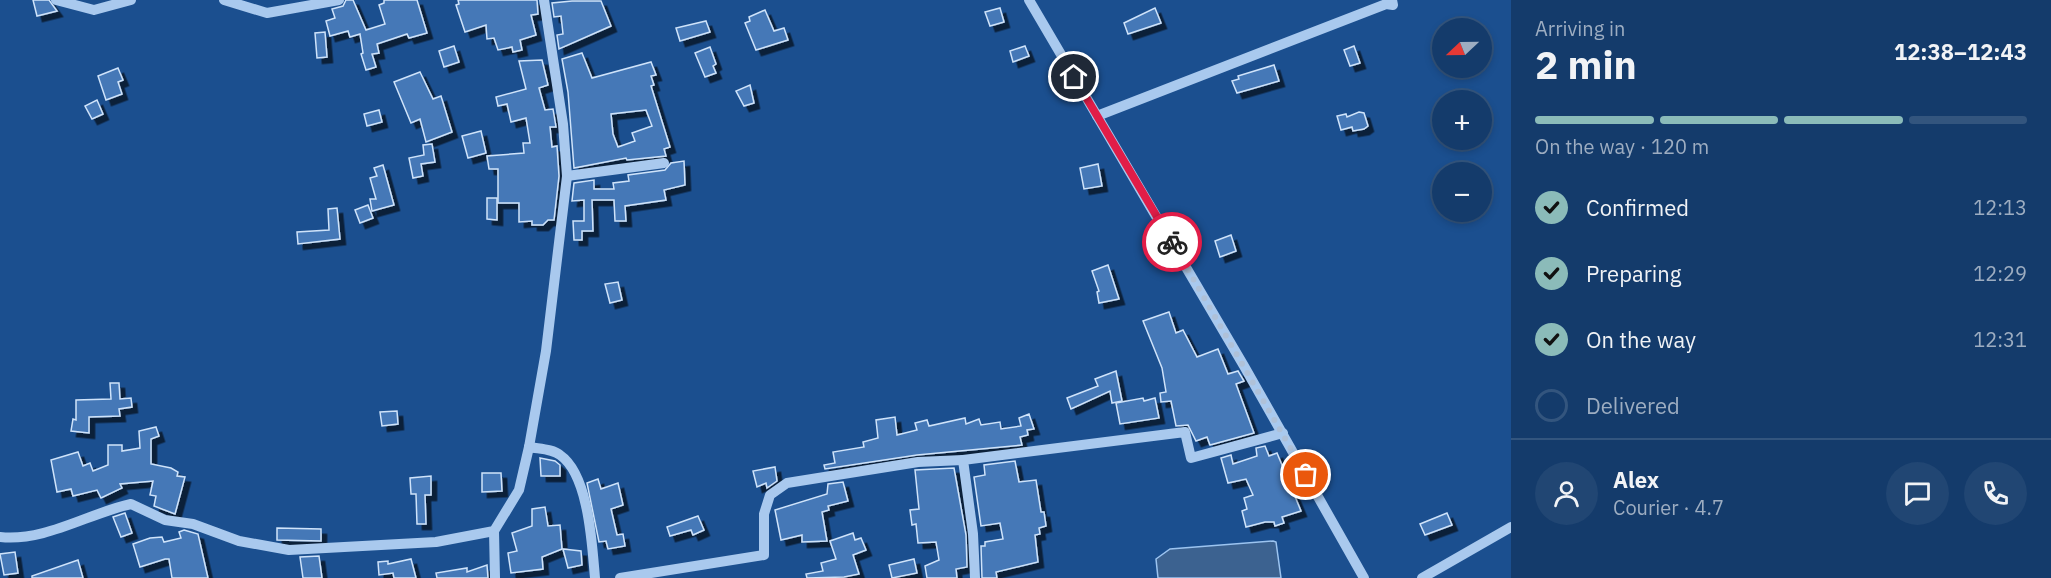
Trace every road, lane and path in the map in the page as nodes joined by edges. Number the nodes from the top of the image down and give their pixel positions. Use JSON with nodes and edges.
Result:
{"nodes":[{"id":1,"x":56,"y":0,"type":"edge"},
{"id":2,"x":131,"y":0,"type":"edge"},
{"id":3,"x":224,"y":0,"type":"edge"},
{"id":4,"x":339,"y":0,"type":"edge"},
{"id":5,"x":544,"y":0,"type":"edge"},
{"id":6,"x":1029,"y":0,"type":"edge"},
{"id":7,"x":1392,"y":0,"type":"edge"},
{"id":8,"x":1097,"y":116,"type":"junction"},
{"id":9,"x":664,"y":163,"type":"dead end"},
{"id":10,"x":567,"y":176,"type":"junction"},
{"id":11,"x":1282,"y":433,"type":"junction"},
{"id":12,"x":529,"y":447,"type":"junction"},
{"id":13,"x":963,"y":460,"type":"junction"},
{"id":14,"x":1511,"y":527,"type":"edge"},
{"id":15,"x":494,"y":531,"type":"junction"},
{"id":16,"x":0,"y":537,"type":"edge"},
{"id":17,"x":495,"y":578,"type":"edge"},
{"id":18,"x":595,"y":578,"type":"edge"},
{"id":19,"x":620,"y":578,"type":"edge"},
{"id":20,"x":975,"y":578,"type":"edge"},
{"id":21,"x":1364,"y":578,"type":"edge"},
{"id":22,"x":1422,"y":578,"type":"edge"}],
"edges":[{"from":1,"to":2,"type":"street"},
{"from":3,"to":4,"type":"street"},
{"from":5,"to":10,"type":"street"},
{"from":6,"to":8,"type":"street"},
{"from":7,"to":8,"type":"street"},
{"from":8,"to":11,"type":"street"},
{"from":9,"to":10,"type":"street"},
{"from":10,"to":12,"type":"street"},
{"from":11,"to":13,"type":"street"},
{"from":11,"to":21,"type":"street"},
{"from":12,"to":15,"type":"street"},
{"from":12,"to":18,"type":"street"},
{"from":13,"to":19,"type":"street"},
{"from":13,"to":20,"type":"street"},
{"from":14,"to":22,"type":"street"},
{"from":15,"to":16,"type":"street"},
{"from":15,"to":17,"type":"street"}]}
